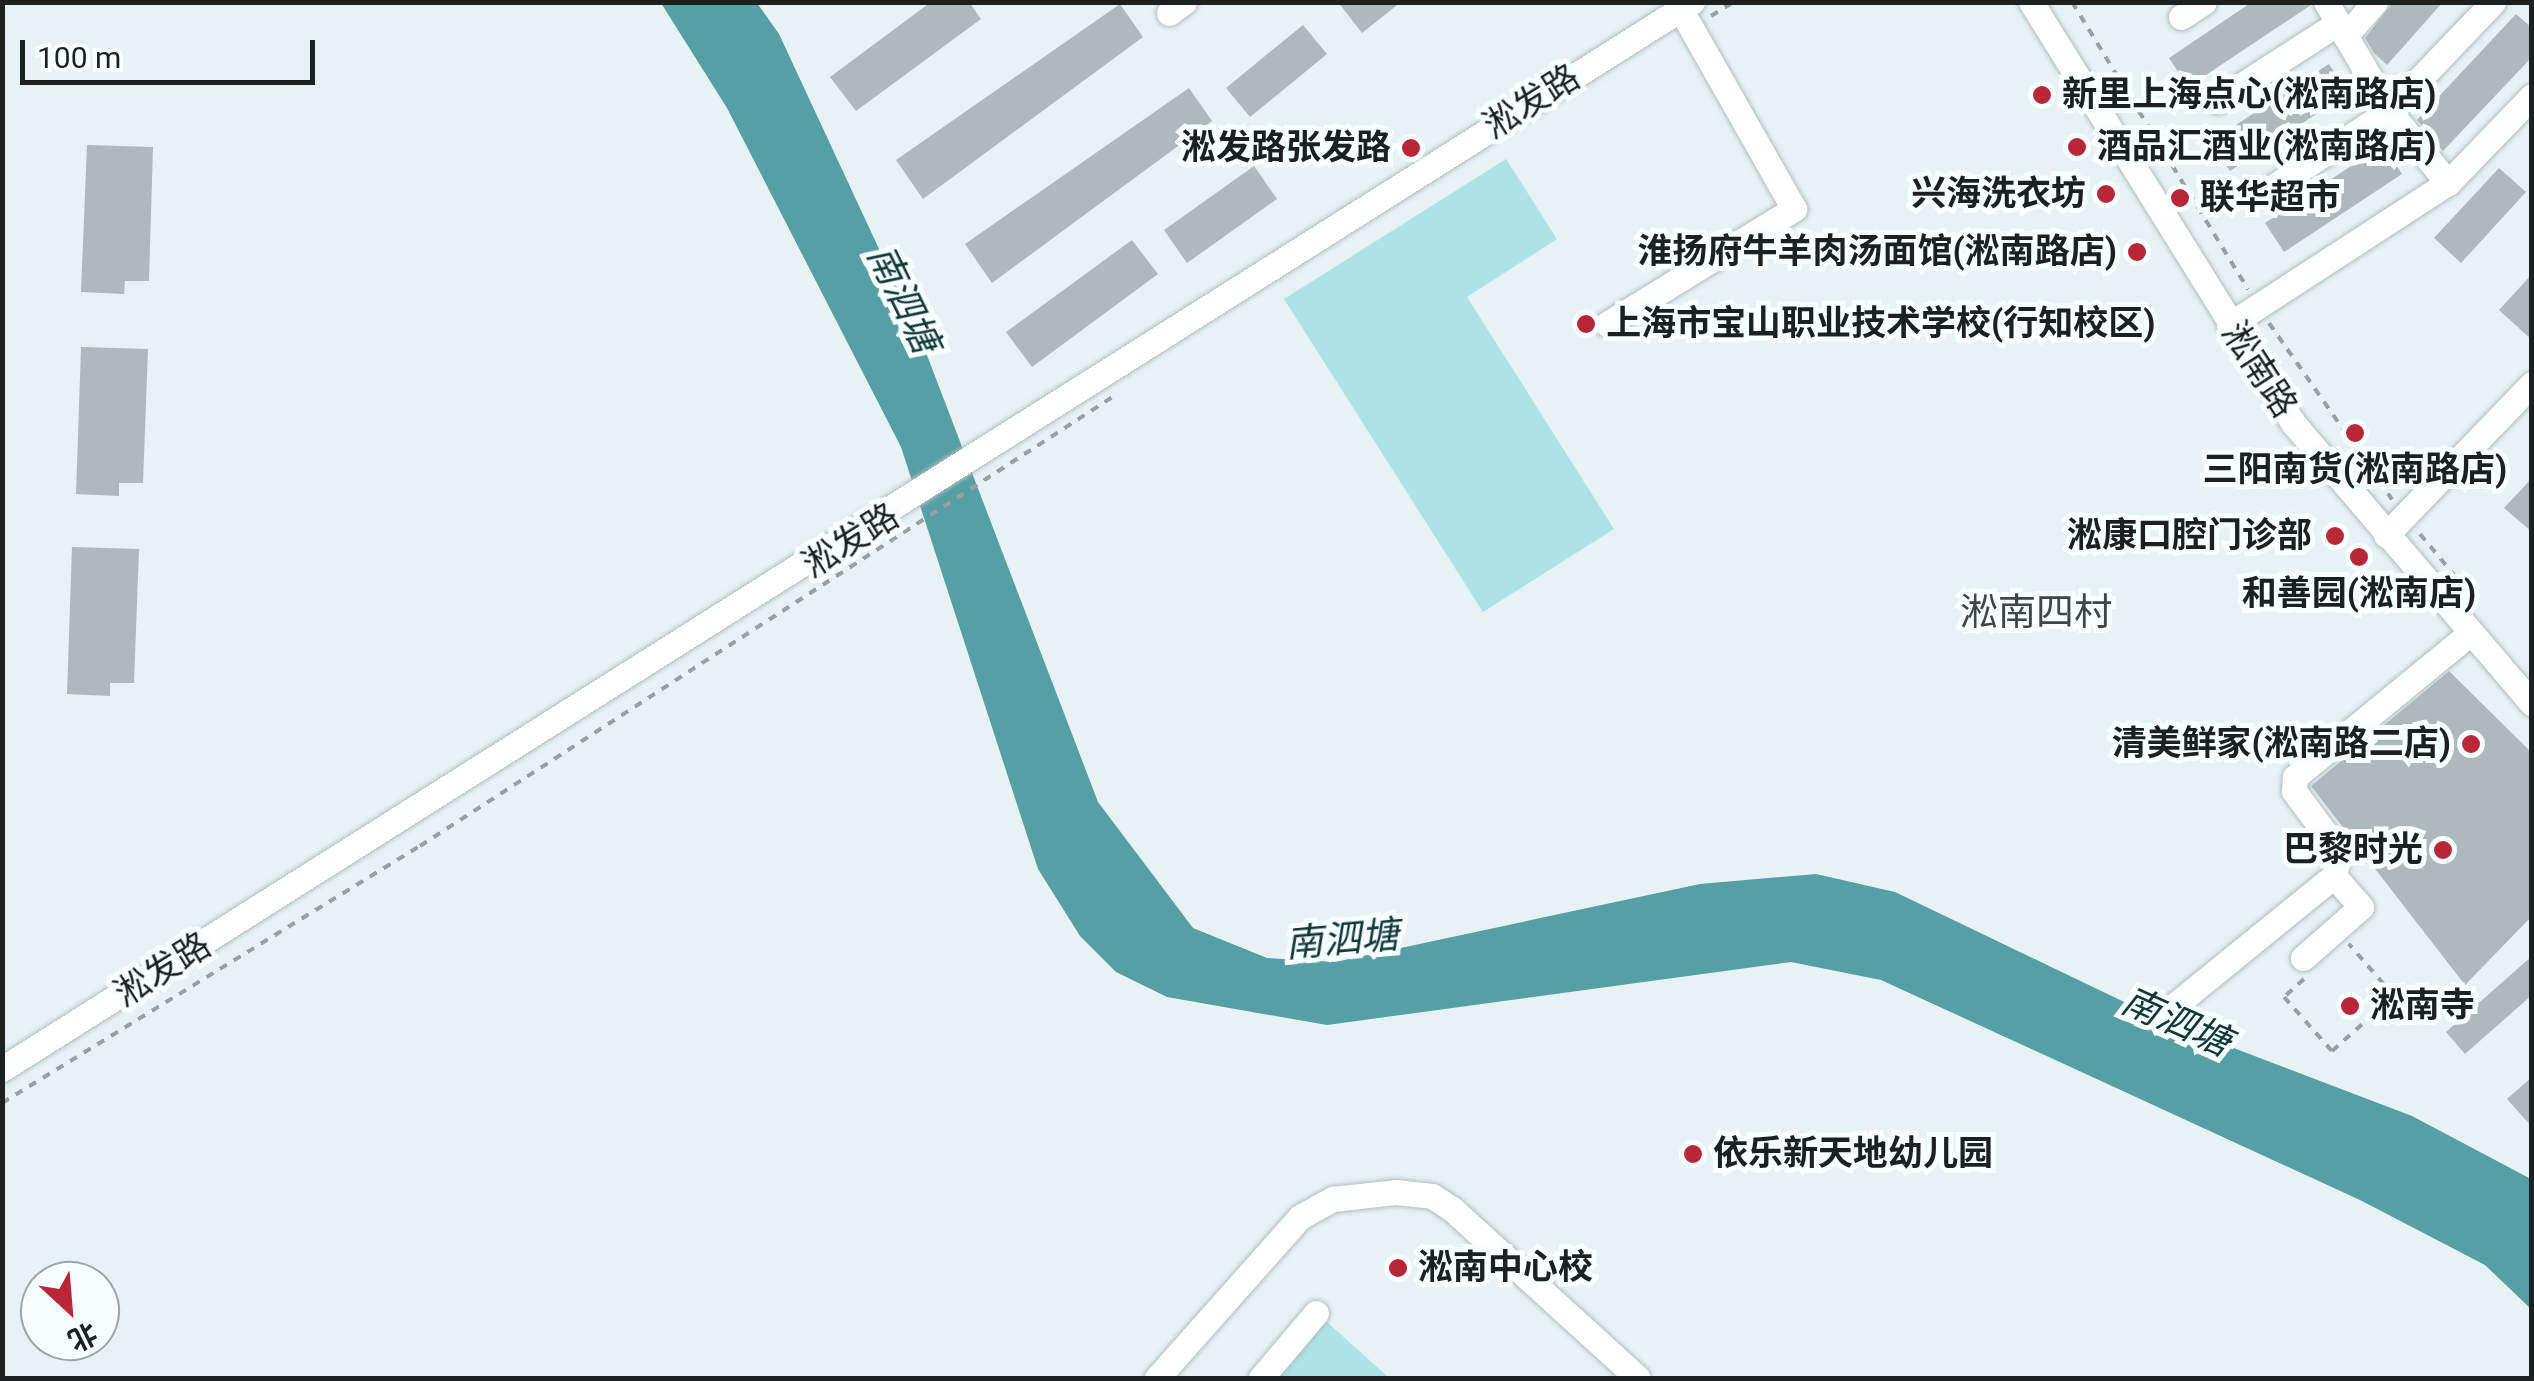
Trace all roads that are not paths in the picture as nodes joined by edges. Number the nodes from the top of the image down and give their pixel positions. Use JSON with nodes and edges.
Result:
{"nodes":[{"id":1,"x":2204,"y":2,"type":"edge"},
{"id":2,"x":2375,"y":2,"type":"edge"},
{"id":3,"x":2493,"y":2,"type":"edge"},
{"id":4,"x":1686,"y":6,"type":"edge"},
{"id":5,"x":2042,"y":7,"type":"edge"},
{"id":6,"x":2181,"y":18,"type":"dead end"},
{"id":7,"x":2336,"y":21,"type":"edge"},
{"id":8,"x":2532,"y":96,"type":"edge"},
{"id":9,"x":2217,"y":101,"type":"dead end"},
{"id":10,"x":2389,"y":111,"type":"junction"},
{"id":11,"x":2448,"y":183,"type":"junction"},
{"id":12,"x":2270,"y":189,"type":"dead end"},
{"id":13,"x":1607,"y":324,"type":"dead end"},
{"id":14,"x":2229,"y":325,"type":"junction"},
{"id":15,"x":2532,"y":384,"type":"edge"},
{"id":16,"x":2386,"y":535,"type":"junction"},
{"id":17,"x":2468,"y":635,"type":"junction"},
{"id":18,"x":2532,"y":704,"type":"edge"},
{"id":19,"x":2334,"y":876,"type":"junction"},
{"id":20,"x":2302,"y":958,"type":"road end"},
{"id":21,"x":2158,"y":1018,"type":"dead end"},
{"id":22,"x":2,"y":1068,"type":"edge"},
{"id":23,"x":1316,"y":1312,"type":"dead end"},
{"id":24,"x":1156,"y":1378,"type":"edge"},
{"id":25,"x":1261,"y":1378,"type":"edge"},
{"id":26,"x":1638,"y":1378,"type":"edge"}],
"edges":[{"from":1,"to":6,"type":"street"},
{"from":2,"to":7,"type":"street"},
{"from":3,"to":10,"type":"street"},
{"from":4,"to":13,"type":"street"},
{"from":4,"to":22,"type":"street","name":"淞发路"},
{"from":5,"to":14,"type":"street","name":"淞南路"},
{"from":7,"to":9,"type":"street"},
{"from":7,"to":10,"type":"street"},
{"from":8,"to":11,"type":"street"},
{"from":10,"to":11,"type":"street"},
{"from":10,"to":12,"type":"street"},
{"from":11,"to":14,"type":"street"},
{"from":14,"to":16,"type":"street","name":"淞南路"},
{"from":15,"to":16,"type":"street"},
{"from":16,"to":17,"type":"street","name":"淞南路"},
{"from":17,"to":18,"type":"street","name":"淞南路"},
{"from":17,"to":19,"type":"street"},
{"from":19,"to":20,"type":"street"},
{"from":19,"to":21,"type":"street"},
{"from":23,"to":25,"type":"street"},
{"from":24,"to":26,"type":"street"}]}
